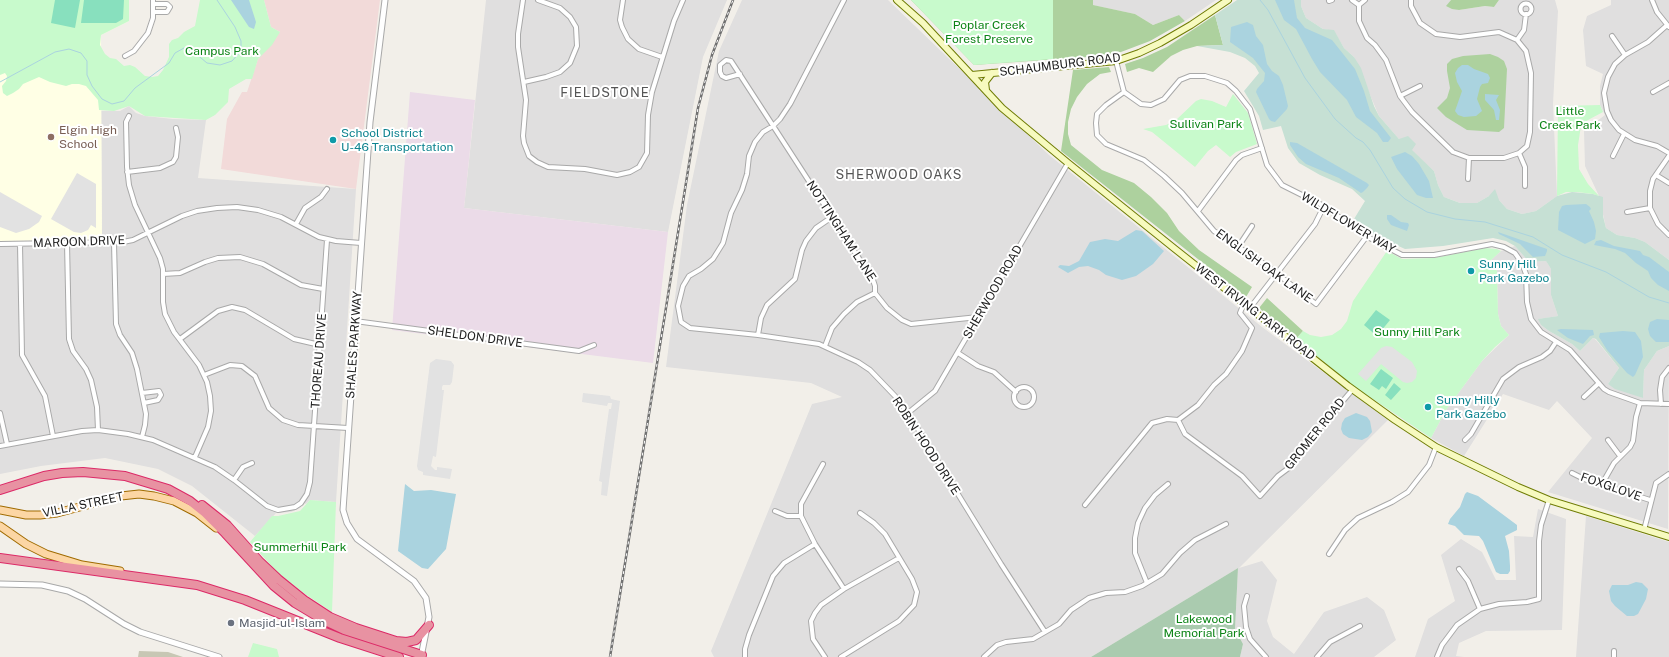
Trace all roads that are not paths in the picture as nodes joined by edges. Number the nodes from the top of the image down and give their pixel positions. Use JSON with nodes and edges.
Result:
{"nodes":[{"id":1,"x":385,"y":0,"type":"edge"},
{"id":2,"x":522,"y":0,"type":"edge"},
{"id":3,"x":538,"y":0,"type":"edge"},
{"id":4,"x":623,"y":0,"type":"edge"},
{"id":5,"x":684,"y":0,"type":"edge"},
{"id":6,"x":844,"y":0,"type":"edge"},
{"id":7,"x":897,"y":0,"type":"edge"},
{"id":8,"x":1228,"y":0,"type":"edge"},
{"id":9,"x":1352,"y":0,"type":"edge"},
{"id":10,"x":1364,"y":0,"type":"edge"},
{"id":11,"x":1410,"y":0,"type":"edge"},
{"id":12,"x":1652,"y":0,"type":"edge"},
{"id":13,"x":153,"y":2,"type":"edge"},
{"id":14,"x":1359,"y":5,"type":"junction"},
{"id":15,"x":153,"y":12,"type":"junction"},
{"id":16,"x":1526,"y":14,"type":"dead end"},
{"id":17,"x":1668,"y":26,"type":"edge"},
{"id":18,"x":1612,"y":36,"type":"dead end"},
{"id":19,"x":1517,"y":40,"type":"junction"},
{"id":20,"x":1625,"y":55,"type":"junction"},
{"id":21,"x":125,"y":56,"type":"dead end"},
{"id":22,"x":662,"y":56,"type":"junction"},
{"id":23,"x":1116,"y":61,"type":"junction"},
{"id":24,"x":992,"y":73,"type":"junction"},
{"id":25,"x":740,"y":74,"type":"junction"},
{"id":26,"x":972,"y":75,"type":"junction"},
{"id":27,"x":524,"y":82,"type":"junction"},
{"id":28,"x":1669,"y":83,"type":"edge"},
{"id":29,"x":1420,"y":86,"type":"dead end"},
{"id":30,"x":986,"y":90,"type":"junction"},
{"id":31,"x":1124,"y":92,"type":"junction"},
{"id":32,"x":1653,"y":92,"type":"dead end"},
{"id":33,"x":1400,"y":96,"type":"junction"},
{"id":34,"x":129,"y":116,"type":"dead end"},
{"id":35,"x":773,"y":126,"type":"junction"},
{"id":36,"x":176,"y":128,"type":"dead end"},
{"id":37,"x":1624,"y":134,"type":"junction"},
{"id":38,"x":1262,"y":148,"type":"junction"},
{"id":39,"x":1519,"y":153,"type":"junction"},
{"id":40,"x":1669,"y":153,"type":"edge"},
{"id":41,"x":1613,"y":156,"type":"dead end"},
{"id":42,"x":1669,"y":156,"type":"edge"},
{"id":43,"x":1469,"y":158,"type":"junction"},
{"id":44,"x":1068,"y":163,"type":"junction"},
{"id":45,"x":127,"y":172,"type":"junction"},
{"id":46,"x":1656,"y":175,"type":"junction"},
{"id":47,"x":1468,"y":179,"type":"dead end"},
{"id":48,"x":1669,"y":183,"type":"edge"},
{"id":49,"x":1526,"y":186,"type":"dead end"},
{"id":50,"x":327,"y":189,"type":"dead end"},
{"id":51,"x":1324,"y":206,"type":"junction"},
{"id":52,"x":1650,"y":208,"type":"junction"},
{"id":53,"x":1198,"y":211,"type":"junction"},
{"id":54,"x":1627,"y":212,"type":"dead end"},
{"id":55,"x":832,"y":217,"type":"junction"},
{"id":56,"x":296,"y":224,"type":"junction"},
{"id":57,"x":1252,"y":226,"type":"dead end"},
{"id":58,"x":148,"y":232,"type":"junction"},
{"id":59,"x":1669,"y":235,"type":"edge"},
{"id":60,"x":1367,"y":236,"type":"junction"},
{"id":61,"x":327,"y":240,"type":"junction"},
{"id":62,"x":67,"y":243,"type":"junction"},
{"id":63,"x":114,"y":243,"type":"junction"},
{"id":64,"x":361,"y":243,"type":"junction"},
{"id":65,"x":0,"y":244,"type":"edge"},
{"id":66,"x":20,"y":244,"type":"junction"},
{"id":67,"x":1238,"y":247,"type":"junction"},
{"id":68,"x":1276,"y":273,"type":"junction"},
{"id":69,"x":163,"y":274,"type":"junction"},
{"id":70,"x":323,"y":289,"type":"junction"},
{"id":71,"x":875,"y":293,"type":"junction"},
{"id":72,"x":1244,"y":303,"type":"junction"},
{"id":73,"x":1250,"y":308,"type":"junction"},
{"id":74,"x":978,"y":317,"type":"junction"},
{"id":75,"x":356,"y":321,"type":"junction"},
{"id":76,"x":758,"y":335,"type":"junction"},
{"id":77,"x":180,"y":339,"type":"junction"},
{"id":78,"x":1556,"y":342,"type":"junction"},
{"id":79,"x":320,"y":345,"type":"junction"},
{"id":80,"x":594,"y":345,"type":"dead end"},
{"id":81,"x":825,"y":346,"type":"junction"},
{"id":82,"x":958,"y":353,"type":"junction"},
{"id":83,"x":1669,"y":368,"type":"edge"},
{"id":84,"x":204,"y":375,"type":"junction"},
{"id":85,"x":1599,"y":383,"type":"junction"},
{"id":86,"x":1353,"y":389,"type":"junction"},
{"id":87,"x":1016,"y":392,"type":"junction"},
{"id":88,"x":142,"y":393,"type":"junction"},
{"id":89,"x":1584,"y":397,"type":"dead end"},
{"id":90,"x":144,"y":403,"type":"junction"},
{"id":91,"x":1640,"y":403,"type":"junction"},
{"id":92,"x":1661,"y":404,"type":"junction"},
{"id":93,"x":1669,"y":404,"type":"edge"},
{"id":94,"x":0,"y":413,"type":"edge"},
{"id":95,"x":908,"y":413,"type":"junction"},
{"id":96,"x":1178,"y":420,"type":"junction"},
{"id":97,"x":314,"y":426,"type":"junction"},
{"id":98,"x":348,"y":428,"type":"junction"},
{"id":99,"x":98,"y":430,"type":"junction"},
{"id":100,"x":53,"y":436,"type":"junction"},
{"id":101,"x":142,"y":437,"type":"junction"},
{"id":102,"x":1465,"y":440,"type":"dead end"},
{"id":103,"x":1608,"y":440,"type":"dead end"},
{"id":104,"x":7,"y":444,"type":"junction"},
{"id":105,"x":0,"y":446,"type":"edge"},
{"id":106,"x":1436,"y":447,"type":"junction"},
{"id":107,"x":1620,"y":456,"type":"junction"},
{"id":108,"x":195,"y":458,"type":"junction"},
{"id":109,"x":252,"y":463,"type":"dead end"},
{"id":110,"x":823,"y":464,"type":"dead end"},
{"id":111,"x":1572,"y":473,"type":"dead end"},
{"id":112,"x":1669,"y":474,"type":"edge"},
{"id":113,"x":234,"y":480,"type":"junction"},
{"id":114,"x":1168,"y":484,"type":"dead end"},
{"id":115,"x":1602,"y":484,"type":"junction"},
{"id":116,"x":168,"y":489,"type":"junction"},
{"id":117,"x":0,"y":490,"type":"edge"},
{"id":118,"x":1550,"y":500,"type":"junction"},
{"id":119,"x":1650,"y":500,"type":"junction"},
{"id":120,"x":1084,"y":505,"type":"dead end"},
{"id":121,"x":0,"y":510,"type":"edge"},
{"id":122,"x":776,"y":512,"type":"dead end"},
{"id":123,"x":860,"y":513,"type":"dead end"},
{"id":124,"x":801,"y":516,"type":"junction"},
{"id":125,"x":1226,"y":524,"type":"dead end"},
{"id":126,"x":0,"y":526,"type":"edge"},
{"id":127,"x":1644,"y":530,"type":"junction"},
{"id":128,"x":1669,"y":537,"type":"edge"},
{"id":129,"x":815,"y":544,"type":"junction"},
{"id":130,"x":244,"y":554,"type":"junction"},
{"id":131,"x":1329,"y":554,"type":"dead end"},
{"id":132,"x":0,"y":558,"type":"edge"},
{"id":133,"x":899,"y":558,"type":"junction"},
{"id":134,"x":1459,"y":569,"type":"dead end"},
{"id":135,"x":174,"y":581,"type":"junction"},
{"id":136,"x":1147,"y":583,"type":"junction"},
{"id":137,"x":0,"y":584,"type":"edge"},
{"id":138,"x":844,"y":589,"type":"junction"},
{"id":139,"x":1247,"y":596,"type":"dead end"},
{"id":140,"x":1480,"y":609,"type":"junction"},
{"id":141,"x":429,"y":624,"type":"junction"},
{"id":142,"x":1360,"y":626,"type":"dead end"},
{"id":143,"x":1046,"y":632,"type":"junction"},
{"id":144,"x":1614,"y":651,"type":"dead end"},
{"id":145,"x":422,"y":656,"type":"edge"},
{"id":146,"x":219,"y":657,"type":"edge"},
{"id":147,"x":399,"y":657,"type":"edge"},
{"id":148,"x":745,"y":657,"type":"edge"},
{"id":149,"x":825,"y":657,"type":"edge"},
{"id":150,"x":841,"y":657,"type":"edge"},
{"id":151,"x":984,"y":657,"type":"edge"},
{"id":152,"x":1266,"y":657,"type":"edge"},
{"id":153,"x":1317,"y":657,"type":"edge"},
{"id":154,"x":1437,"y":657,"type":"edge"},
{"id":155,"x":1614,"y":657,"type":"edge"}],
"edges":[{"from":1,"to":64,"type":"street","name":"SHALES PARKWAY"},
{"from":2,"to":27,"type":"street"},
{"from":3,"to":27,"type":"street"},
{"from":4,"to":22,"type":"street"},
{"from":5,"to":22,"type":"street"},
{"from":6,"to":35,"type":"street"},
{"from":7,"to":26,"type":"main road","name":"WEST IRVING PARK ROAD"},
{"from":8,"to":23,"type":"main road","name":"SCHAUMBURG ROAD"},
{"from":9,"to":14,"type":"street"},
{"from":10,"to":14,"type":"street"},
{"from":11,"to":19,"type":"street"},
{"from":12,"to":17,"type":"street"},
{"from":13,"to":15,"type":"street"},
{"from":13,"to":15,"type":"street"},
{"from":14,"to":33,"type":"street"},
{"from":15,"to":21,"type":"street"},
{"from":16,"to":19,"type":"street"},
{"from":17,"to":20,"type":"street"},
{"from":18,"to":20,"type":"street"},
{"from":19,"to":39,"type":"street"},
{"from":20,"to":37,"type":"street"},
{"from":22,"to":27,"type":"street"},
{"from":23,"to":24,"type":"main road","name":"SCHAUMBURG ROAD"},
{"from":23,"to":31,"type":"street"},
{"from":24,"to":26,"type":"main road","name":"SCHAUMBURG ROAD"},
{"from":24,"to":30,"type":"main road"},
{"from":25,"to":25,"type":"street","name":"NOTTINGHAM LANE"},
{"from":25,"to":35,"type":"street","name":"NOTTINGHAM LANE"},
{"from":26,"to":30,"type":"main road","name":"WEST IRVING PARK ROAD"},
{"from":28,"to":32,"type":"street"},
{"from":29,"to":33,"type":"street"},
{"from":30,"to":44,"type":"main road","name":"WEST IRVING PARK ROAD"},
{"from":31,"to":38,"type":"street","name":"WILDFLOWER WAY"},
{"from":31,"to":53,"type":"street","name":"ENGLISH OAK LANE"},
{"from":33,"to":43,"type":"street"},
{"from":34,"to":45,"type":"street"},
{"from":35,"to":55,"type":"street","name":"NOTTINGHAM LANE"},
{"from":35,"to":76,"type":"street","name":"ROBIN HOOD DRIVE"},
{"from":36,"to":45,"type":"street"},
{"from":37,"to":40,"type":"street"},
{"from":37,"to":41,"type":"street"},
{"from":38,"to":51,"type":"street","name":"WILDFLOWER WAY"},
{"from":38,"to":53,"type":"street"},
{"from":39,"to":43,"type":"street"},
{"from":39,"to":49,"type":"street"},
{"from":42,"to":46,"type":"street"},
{"from":43,"to":47,"type":"street"},
{"from":44,"to":72,"type":"main road","name":"WEST IRVING PARK ROAD"},
{"from":44,"to":74,"type":"street","name":"SHERWOOD ROAD"},
{"from":45,"to":58,"type":"street"},
{"from":46,"to":48,"type":"street"},
{"from":46,"to":52,"type":"street"},
{"from":50,"to":56,"type":"street"},
{"from":51,"to":60,"type":"street","name":"WILDFLOWER WAY"},
{"from":51,"to":68,"type":"street"},
{"from":52,"to":54,"type":"street"},
{"from":52,"to":59,"type":"street"},
{"from":53,"to":67,"type":"street","name":"ENGLISH OAK LANE"},
{"from":55,"to":71,"type":"street","name":"NOTTINGHAM LANE"},
{"from":55,"to":76,"type":"street"},
{"from":56,"to":58,"type":"street","name":"MAROON DRIVE"},
{"from":56,"to":61,"type":"street","name":"MAROON DRIVE"},
{"from":57,"to":67,"type":"street"},
{"from":58,"to":63,"type":"street","name":"MAROON DRIVE"},
{"from":58,"to":69,"type":"street"},
{"from":60,"to":68,"type":"street","name":"ENGLISH OAK LANE"},
{"from":60,"to":78,"type":"street","name":"WILDFLOWER WAY"},
{"from":61,"to":64,"type":"street","name":"MAROON DRIVE"},
{"from":61,"to":70,"type":"street","name":"THOREAU DRIVE"},
{"from":62,"to":63,"type":"street","name":"MAROON DRIVE"},
{"from":62,"to":66,"type":"street","name":"MAROON DRIVE"},
{"from":62,"to":99,"type":"street"},
{"from":63,"to":88,"type":"street"},
{"from":64,"to":75,"type":"street","name":"SHALES PARKWAY"},
{"from":65,"to":66,"type":"street","name":"MAROON DRIVE"},
{"from":66,"to":100,"type":"street"},
{"from":67,"to":68,"type":"street","name":"ENGLISH OAK LANE"},
{"from":68,"to":73,"type":"street"},
{"from":69,"to":70,"type":"street"},
{"from":69,"to":77,"type":"street"},
{"from":70,"to":79,"type":"street","name":"THOREAU DRIVE"},
{"from":71,"to":74,"type":"street","name":"NOTTINGHAM LANE"},
{"from":71,"to":81,"type":"street"},
{"from":72,"to":73,"type":"main road","name":"WEST IRVING PARK ROAD"},
{"from":72,"to":96,"type":"street"},
{"from":73,"to":86,"type":"main road","name":"WEST IRVING PARK ROAD"},
{"from":74,"to":82,"type":"street","name":"SHERWOOD ROAD"},
{"from":75,"to":80,"type":"street","name":"SHELDON DRIVE"},
{"from":75,"to":98,"type":"street","name":"SHALES PARKWAY"},
{"from":76,"to":81,"type":"street","name":"ROBIN HOOD DRIVE"},
{"from":77,"to":79,"type":"street"},
{"from":77,"to":84,"type":"street"},
{"from":78,"to":85,"type":"street","name":"WILDFLOWER WAY"},
{"from":78,"to":102,"type":"street"},
{"from":79,"to":97,"type":"street","name":"THOREAU DRIVE"},
{"from":81,"to":95,"type":"street","name":"ROBIN HOOD DRIVE"},
{"from":82,"to":87,"type":"street"},
{"from":82,"to":95,"type":"street","name":"SHERWOOD ROAD"},
{"from":83,"to":92,"type":"street"},
{"from":84,"to":97,"type":"street"},
{"from":84,"to":108,"type":"street"},
{"from":85,"to":89,"type":"street"},
{"from":85,"to":91,"type":"street","name":"WILDFLOWER WAY"},
{"from":86,"to":96,"type":"street","name":"GROMER ROAD"},
{"from":86,"to":106,"type":"main road","name":"WEST IRVING PARK ROAD"},
{"from":87,"to":87,"type":"street"},
{"from":88,"to":90,"type":"street"},
{"from":88,"to":90,"type":"street"},
{"from":90,"to":101,"type":"street"},
{"from":91,"to":92,"type":"street","name":"WILDFLOWER WAY"},
{"from":91,"to":107,"type":"street"},
{"from":92,"to":93,"type":"street","name":"WILDFLOWER WAY"},
{"from":94,"to":104,"type":"street"},
{"from":95,"to":143,"type":"street","name":"ROBIN HOOD DRIVE"},
{"from":96,"to":120,"type":"street"},
{"from":97,"to":98,"type":"street"},
{"from":97,"to":113,"type":"street","name":"THOREAU DRIVE"},
{"from":98,"to":141,"type":"street","name":"SHALES PARKWAY"},
{"from":99,"to":100,"type":"street"},
{"from":99,"to":101,"type":"street"},
{"from":100,"to":104,"type":"street"},
{"from":101,"to":108,"type":"street"},
{"from":103,"to":107,"type":"street"},
{"from":104,"to":105,"type":"street"},
{"from":106,"to":118,"type":"main road","name":"WEST IRVING PARK ROAD"},
{"from":106,"to":131,"type":"street"},
{"from":107,"to":115,"type":"street"},
{"from":108,"to":113,"type":"street"},
{"from":109,"to":113,"type":"street"},
{"from":110,"to":124,"type":"street"},
{"from":111,"to":115,"type":"street","name":"FOXGLOVE"},
{"from":112,"to":119,"type":"street"},
{"from":114,"to":136,"type":"street"},
{"from":115,"to":119,"type":"street","name":"FOXGLOVE"},
{"from":116,"to":117,"type":"highway"},
{"from":116,"to":130,"type":"highway"},
{"from":116,"to":141,"type":"highway"},
{"from":118,"to":127,"type":"main road","name":"WEST IRVING PARK ROAD"},
{"from":118,"to":140,"type":"street"},
{"from":119,"to":127,"type":"street"},
{"from":121,"to":130,"type":"main road","name":"VILLA STREET"},
{"from":122,"to":124,"type":"street"},
{"from":123,"to":133,"type":"street"},
{"from":124,"to":129,"type":"street"},
{"from":125,"to":136,"type":"street"},
{"from":126,"to":135,"type":"main road"},
{"from":127,"to":128,"type":"main road","name":"WEST IRVING PARK ROAD"},
{"from":129,"to":138,"type":"street"},
{"from":129,"to":148,"type":"street"},
{"from":130,"to":145,"type":"highway"},
{"from":132,"to":135,"type":"highway"},
{"from":133,"to":138,"type":"street"},
{"from":133,"to":150,"type":"street"},
{"from":134,"to":140,"type":"street"},
{"from":135,"to":147,"type":"highway"},
{"from":136,"to":143,"type":"street"},
{"from":137,"to":146,"type":"street"},
{"from":138,"to":149,"type":"street"},
{"from":139,"to":152,"type":"street"},
{"from":140,"to":154,"type":"street"},
{"from":141,"to":145,"type":"street","name":"SHALES PARKWAY"},
{"from":142,"to":153,"type":"street"},
{"from":143,"to":151,"type":"street"},
{"from":144,"to":155,"type":"street"}]}
